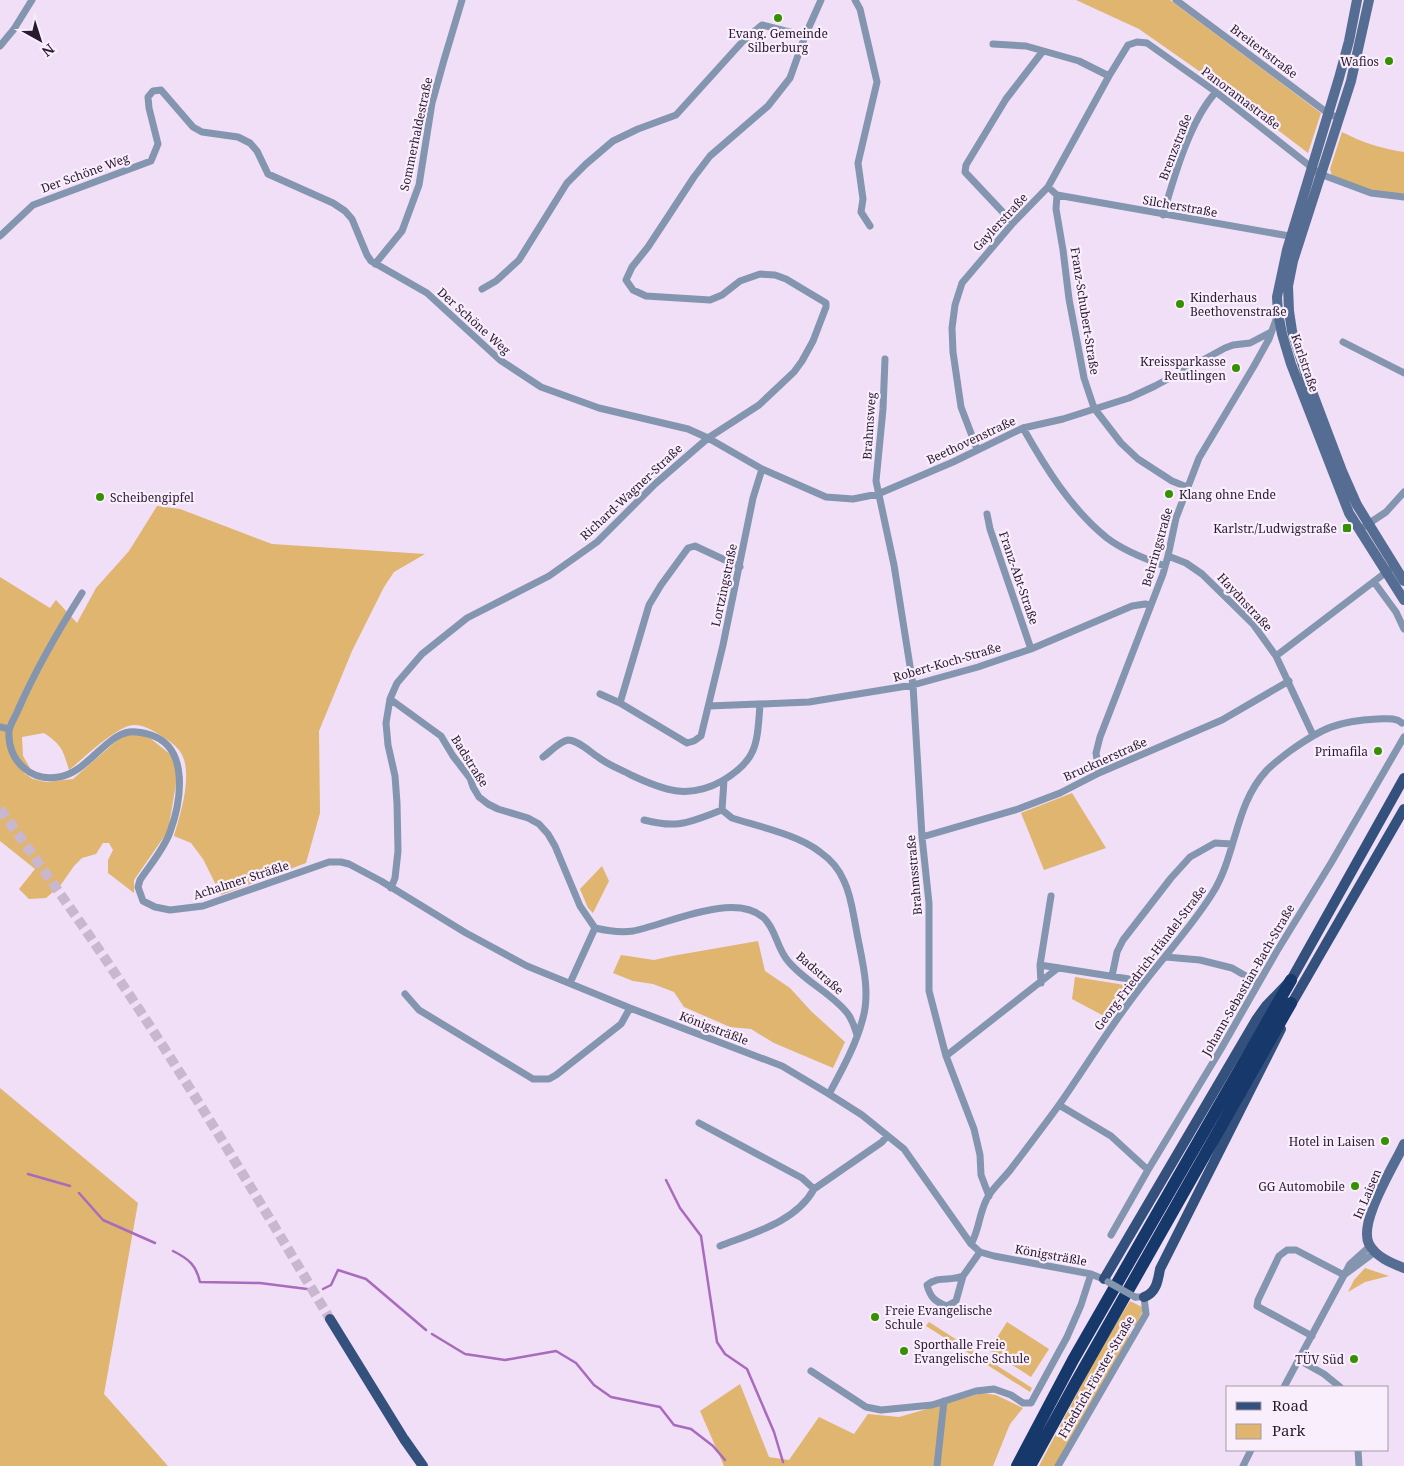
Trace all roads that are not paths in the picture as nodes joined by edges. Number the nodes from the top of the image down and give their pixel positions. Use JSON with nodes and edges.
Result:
{"nodes":[{"id":1,"x":32,"y":0,"type":"edge"},
{"id":2,"x":462,"y":0,"type":"edge"},
{"id":3,"x":821,"y":0,"type":"edge"},
{"id":4,"x":855,"y":0,"type":"edge"},
{"id":5,"x":1176,"y":0,"type":"edge"},
{"id":6,"x":1357,"y":0,"type":"edge"},
{"id":7,"x":1369,"y":0,"type":"edge"},
{"id":8,"x":805,"y":36,"type":"junction"},
{"id":9,"x":1147,"y":43,"type":"joint"},
{"id":10,"x":993,"y":44,"type":"dead end"},
{"id":11,"x":0,"y":46,"type":"edge"},
{"id":12,"x":1042,"y":51,"type":"junction"},
{"id":13,"x":1109,"y":76,"type":"junction"},
{"id":14,"x":1216,"y":92,"type":"junction"},
{"id":15,"x":1329,"y":114,"type":"junction"},
{"id":16,"x":1340,"y":118,"type":"junction"},
{"id":17,"x":1328,"y":134,"type":"junction"},
{"id":18,"x":1316,"y":171,"type":"junction"},
{"id":19,"x":1048,"y":187,"type":"junction"},
{"id":20,"x":1057,"y":195,"type":"junction"},
{"id":21,"x":1404,"y":197,"type":"edge"},
{"id":22,"x":1162,"y":215,"type":"junction"},
{"id":23,"x":1013,"y":223,"type":"junction"},
{"id":24,"x":870,"y":226,"type":"dead end"},
{"id":25,"x":0,"y":236,"type":"edge"},
{"id":26,"x":1296,"y":238,"type":"junction"},
{"id":27,"x":375,"y":264,"type":"junction"},
{"id":28,"x":482,"y":289,"type":"dead end"},
{"id":29,"x":1282,"y":332,"type":"junction"},
{"id":30,"x":1343,"y":342,"type":"dead end"},
{"id":31,"x":885,"y":359,"type":"dead end"},
{"id":32,"x":1404,"y":373,"type":"edge"},
{"id":33,"x":1094,"y":408,"type":"junction"},
{"id":34,"x":1023,"y":428,"type":"junction"},
{"id":35,"x":708,"y":438,"type":"junction"},
{"id":36,"x":977,"y":449,"type":"junction"},
{"id":37,"x":762,"y":469,"type":"junction"},
{"id":38,"x":1187,"y":487,"type":"junction"},
{"id":39,"x":1404,"y":492,"type":"edge"},
{"id":40,"x":878,"y":494,"type":"junction"},
{"id":41,"x":987,"y":514,"type":"dead end"},
{"id":42,"x":1368,"y":525,"type":"junction"},
{"id":43,"x":1357,"y":528,"type":"junction"},
{"id":44,"x":1168,"y":556,"type":"junction"},
{"id":45,"x":1165,"y":566,"type":"junction"},
{"id":46,"x":1394,"y":566,"type":"junction"},
{"id":47,"x":740,"y":567,"type":"junction"},
{"id":48,"x":1385,"y":573,"type":"junction"},
{"id":49,"x":1404,"y":581,"type":"edge"},
{"id":50,"x":1374,"y":582,"type":"junction"},
{"id":51,"x":82,"y":594,"type":"dead end"},
{"id":52,"x":1404,"y":600,"type":"edge"},
{"id":53,"x":1152,"y":605,"type":"junction"},
{"id":54,"x":1404,"y":629,"type":"edge"},
{"id":55,"x":1031,"y":649,"type":"junction"},
{"id":56,"x":1276,"y":656,"type":"junction"},
{"id":57,"x":1289,"y":681,"type":"junction"},
{"id":58,"x":913,"y":685,"type":"junction"},
{"id":59,"x":600,"y":694,"type":"dead end"},
{"id":60,"x":390,"y":699,"type":"junction"},
{"id":61,"x":620,"y":703,"type":"junction"},
{"id":62,"x":760,"y":705,"type":"junction"},
{"id":63,"x":709,"y":706,"type":"junction"},
{"id":64,"x":1403,"y":723,"type":"edge"},
{"id":65,"x":0,"y":726,"type":"edge"},
{"id":66,"x":9,"y":729,"type":"junction"},
{"id":67,"x":1313,"y":735,"type":"junction"},
{"id":68,"x":1404,"y":737,"type":"edge"},
{"id":69,"x":543,"y":757,"type":"dead end"},
{"id":70,"x":1099,"y":773,"type":"junction"},
{"id":71,"x":1404,"y":778,"type":"edge"},
{"id":72,"x":724,"y":780,"type":"junction"},
{"id":73,"x":1404,"y":809,"type":"edge"},
{"id":74,"x":722,"y":810,"type":"junction"},
{"id":75,"x":644,"y":820,"type":"dead end"},
{"id":76,"x":922,"y":837,"type":"junction"},
{"id":77,"x":1232,"y":844,"type":"junction"},
{"id":78,"x":391,"y":888,"type":"junction"},
{"id":79,"x":1051,"y":896,"type":"dead end"},
{"id":80,"x":595,"y":928,"type":"junction"},
{"id":81,"x":1166,"y":956,"type":"junction"},
{"id":82,"x":1040,"y":965,"type":"junction"},
{"id":83,"x":1058,"y":968,"type":"junction"},
{"id":84,"x":1112,"y":976,"type":"junction"},
{"id":85,"x":1292,"y":980,"type":"junction"},
{"id":86,"x":1041,"y":983,"type":"junction"},
{"id":87,"x":1258,"y":983,"type":"junction"},
{"id":88,"x":570,"y":984,"type":"junction"},
{"id":89,"x":1143,"y":984,"type":"junction"},
{"id":90,"x":404,"y":994,"type":"dead end"},
{"id":91,"x":1291,"y":1004,"type":"junction"},
{"id":92,"x":630,"y":1008,"type":"junction"},
{"id":93,"x":858,"y":1035,"type":"junction"},
{"id":94,"x":946,"y":1056,"type":"junction"},
{"id":95,"x":829,"y":1094,"type":"junction"},
{"id":96,"x":1059,"y":1105,"type":"junction"},
{"id":97,"x":698,"y":1123,"type":"dead end"},
{"id":98,"x":887,"y":1136,"type":"junction"},
{"id":99,"x":1404,"y":1144,"type":"edge"},
{"id":100,"x":1148,"y":1170,"type":"junction"},
{"id":101,"x":814,"y":1189,"type":"junction"},
{"id":102,"x":989,"y":1196,"type":"junction"},
{"id":103,"x":1111,"y":1235,"type":"dead end"},
{"id":104,"x":970,"y":1244,"type":"junction"},
{"id":105,"x":720,"y":1246,"type":"dead end"},
{"id":106,"x":1372,"y":1249,"type":"junction"},
{"id":107,"x":980,"y":1252,"type":"junction"},
{"id":108,"x":1404,"y":1268,"type":"edge"},
{"id":109,"x":1091,"y":1274,"type":"junction"},
{"id":110,"x":1344,"y":1275,"type":"junction"},
{"id":111,"x":963,"y":1276,"type":"junction"},
{"id":112,"x":1106,"y":1280,"type":"junction"},
{"id":113,"x":1140,"y":1297,"type":"junction"},
{"id":114,"x":330,"y":1319,"type":"tunnel mouth"},
{"id":115,"x":1312,"y":1336,"type":"junction"},
{"id":116,"x":1299,"y":1360,"type":"junction"},
{"id":117,"x":810,"y":1371,"type":"dead end"},
{"id":118,"x":1285,"y":1386,"type":"edge"},
{"id":119,"x":1339,"y":1386,"type":"edge"},
{"id":120,"x":944,"y":1401,"type":"junction"},
{"id":121,"x":1250,"y":1451,"type":"edge"},
{"id":122,"x":1358,"y":1451,"type":"edge"},
{"id":123,"x":423,"y":1466,"type":"edge"},
{"id":124,"x":937,"y":1466,"type":"edge"},
{"id":125,"x":1017,"y":1466,"type":"edge"},
{"id":126,"x":1030,"y":1466,"type":"edge"},
{"id":127,"x":1058,"y":1466,"type":"edge"},
{"id":128,"x":1243,"y":1466,"type":"edge"},
{"id":129,"x":1359,"y":1466,"type":"edge"}],
"edges":[{"from":1,"to":11,"type":"street"},
{"from":2,"to":27,"type":"street","name":"Sommerhaldestraße"},
{"from":3,"to":8,"type":"street"},
{"from":4,"to":24,"type":"street"},
{"from":5,"to":15,"type":"street","name":"Breitertstraße"},
{"from":6,"to":15,"type":"main road","name":"Karlstraße"},
{"from":7,"to":16,"type":"main road","name":"Karlstraße"},
{"from":8,"to":28,"type":"street"},
{"from":8,"to":35,"type":"street","name":"Richard-Wagner-Straße"},
{"from":9,"to":13,"type":"street","name":"Gaylerstraße"},
{"from":9,"to":14,"type":"street","name":"Panoramastraße"},
{"from":10,"to":12,"type":"street"},
{"from":12,"to":13,"type":"street"},
{"from":12,"to":23,"type":"street"},
{"from":13,"to":19,"type":"street","name":"Gaylerstraße"},
{"from":14,"to":18,"type":"street","name":"Panoramastraße"},
{"from":14,"to":22,"type":"street","name":"Brenzstraße"},
{"from":15,"to":16,"type":"street","name":"Breitertstraße"},
{"from":15,"to":17,"type":"main road","name":"Karlstraße"},
{"from":16,"to":17,"type":"main road","name":"Karlstraße"},
{"from":17,"to":18,"type":"main road","name":"Karlstraße"},
{"from":17,"to":18,"type":"main road","name":"Karlstraße"},
{"from":18,"to":21,"type":"street","name":"Panoramastraße"},
{"from":18,"to":26,"type":"main road","name":"Karlstraße"},
{"from":19,"to":20,"type":"street"},
{"from":19,"to":23,"type":"street","name":"Gaylerstraße"},
{"from":20,"to":22,"type":"street","name":"Silcherstraße"},
{"from":20,"to":33,"type":"street","name":"Franz-Schubert-Straße"},
{"from":22,"to":26,"type":"street","name":"Silcherstraße"},
{"from":23,"to":36,"type":"street","name":"Gaylerstraße"},
{"from":25,"to":27,"type":"street","name":"Der Schöne Weg"},
{"from":26,"to":29,"type":"main road","name":"Karlstraße"},
{"from":26,"to":29,"type":"main road","name":"Karlstraße"},
{"from":27,"to":35,"type":"street","name":"Der Schöne Weg"},
{"from":29,"to":33,"type":"street","name":"Beethovenstraße"},
{"from":29,"to":38,"type":"street","name":"Behringstraße"},
{"from":29,"to":42,"type":"main road","name":"Karlstraße"},
{"from":29,"to":43,"type":"main road","name":"Karlstraße"},
{"from":30,"to":32,"type":"street"},
{"from":31,"to":40,"type":"street","name":"Brahmsweg"},
{"from":33,"to":34,"type":"street","name":"Beethovenstraße"},
{"from":33,"to":38,"type":"street","name":"Franz-Schubert-Straße"},
{"from":34,"to":36,"type":"street","name":"Beethovenstraße"},
{"from":34,"to":45,"type":"street"},
{"from":35,"to":37,"type":"street","name":"Beethovenstraße"},
{"from":35,"to":60,"type":"street","name":"Richard-Wagner-Straße"},
{"from":36,"to":40,"type":"street","name":"Beethovenstraße"},
{"from":37,"to":40,"type":"street","name":"Beethovenstraße"},
{"from":37,"to":47,"type":"street","name":"Lortzingstraße"},
{"from":38,"to":44,"type":"street","name":"Behringstraße"},
{"from":39,"to":42,"type":"street"},
{"from":40,"to":58,"type":"street","name":"Brahmsstraße"},
{"from":41,"to":55,"type":"street","name":"Franz-Abt-Straße"},
{"from":42,"to":43,"type":"street"},
{"from":42,"to":46,"type":"main road","name":"Karlstraße"},
{"from":43,"to":48,"type":"main road","name":"Karlstraße"},
{"from":44,"to":45,"type":"street","name":"Behringstraße"},
{"from":44,"to":56,"type":"street","name":"Haydnstraße"},
{"from":45,"to":53,"type":"street","name":"Behringstraße"},
{"from":46,"to":48,"type":"street"},
{"from":46,"to":49,"type":"main road","name":"Karlstraße"},
{"from":47,"to":61,"type":"street"},
{"from":47,"to":63,"type":"street","name":"Lortzingstraße"},
{"from":48,"to":50,"type":"street"},
{"from":48,"to":52,"type":"main road","name":"Karlstraße"},
{"from":50,"to":54,"type":"street"},
{"from":50,"to":56,"type":"street"},
{"from":51,"to":66,"type":"street"},
{"from":53,"to":55,"type":"street","name":"Robert-Koch-Straße"},
{"from":53,"to":70,"type":"street","name":"Behringstraße"},
{"from":55,"to":58,"type":"street","name":"Robert-Koch-Straße"},
{"from":56,"to":57,"type":"street","name":"Haydnstraße"},
{"from":57,"to":67,"type":"street","name":"Haydnstraße"},
{"from":57,"to":70,"type":"street","name":"Brucknerstraße"},
{"from":58,"to":62,"type":"street","name":"Robert-Koch-Straße"},
{"from":58,"to":76,"type":"street","name":"Brahmsstraße"},
{"from":59,"to":61,"type":"street"},
{"from":60,"to":78,"type":"street","name":"Richard-Wagner-Straße"},
{"from":60,"to":80,"type":"street","name":"Badstraße"},
{"from":61,"to":63,"type":"street","name":"Lortzingstraße"},
{"from":62,"to":63,"type":"street","name":"Robert-Koch-Straße"},
{"from":62,"to":72,"type":"street"},
{"from":64,"to":67,"type":"street","name":"Georg-Friedrich-Händel-Straße"},
{"from":65,"to":66,"type":"street"},
{"from":66,"to":78,"type":"street","name":"Achalmer Sträßle"},
{"from":67,"to":77,"type":"street","name":"Georg-Friedrich-Händel-Straße"},
{"from":68,"to":87,"type":"street","name":"Johann-Sebastian-Bach-Straße"},
{"from":69,"to":72,"type":"street"},
{"from":70,"to":76,"type":"street","name":"Brucknerstraße"},
{"from":71,"to":85,"type":"main road"},
{"from":72,"to":74,"type":"street"},
{"from":73,"to":91,"type":"main road"},
{"from":74,"to":75,"type":"street"},
{"from":74,"to":93,"type":"street"},
{"from":76,"to":94,"type":"street","name":"Brahmsstraße"},
{"from":77,"to":81,"type":"street","name":"Georg-Friedrich-Händel-Straße"},
{"from":77,"to":84,"type":"street"},
{"from":78,"to":88,"type":"street","name":"Königsträßle"},
{"from":79,"to":82,"type":"street"},
{"from":80,"to":88,"type":"street"},
{"from":80,"to":93,"type":"street","name":"Badstraße"},
{"from":81,"to":87,"type":"street"},
{"from":81,"to":89,"type":"street","name":"Georg-Friedrich-Händel-Straße"},
{"from":82,"to":83,"type":"street"},
{"from":82,"to":86,"type":"street"},
{"from":83,"to":84,"type":"street"},
{"from":83,"to":86,"type":"street"},
{"from":84,"to":89,"type":"street"},
{"from":85,"to":112,"type":"main road"},
{"from":85,"to":125,"type":"highway"},
{"from":86,"to":94,"type":"street"},
{"from":87,"to":100,"type":"street","name":"Johann-Sebastian-Bach-Straße"},
{"from":88,"to":92,"type":"street","name":"Königsträßle"},
{"from":89,"to":96,"type":"street","name":"Georg-Friedrich-Händel-Straße"},
{"from":90,"to":92,"type":"street"},
{"from":91,"to":113,"type":"main road"},
{"from":91,"to":126,"type":"highway"},
{"from":92,"to":95,"type":"street","name":"Königsträßle"},
{"from":93,"to":95,"type":"street"},
{"from":94,"to":102,"type":"street","name":"Brahmsstraße"},
{"from":95,"to":98,"type":"street","name":"Königsträßle"},
{"from":96,"to":100,"type":"street"},
{"from":96,"to":102,"type":"street","name":"Georg-Friedrich-Händel-Straße"},
{"from":97,"to":101,"type":"street"},
{"from":98,"to":101,"type":"street"},
{"from":98,"to":104,"type":"street","name":"Königsträßle"},
{"from":99,"to":106,"type":"main road","name":"In Laisen"},
{"from":100,"to":103,"type":"street","name":"Johann-Sebastian-Bach-Straße"},
{"from":101,"to":105,"type":"street"},
{"from":102,"to":104,"type":"street"},
{"from":104,"to":107,"type":"street","name":"Königsträßle"},
{"from":106,"to":108,"type":"main road"},
{"from":106,"to":110,"type":"street"},
{"from":107,"to":109,"type":"street","name":"Königsträßle"},
{"from":107,"to":111,"type":"street"},
{"from":109,"to":112,"type":"street","name":"Königsträßle"},
{"from":109,"to":120,"type":"street"},
{"from":110,"to":115,"type":"street"},
{"from":110,"to":115,"type":"street"},
{"from":111,"to":111,"type":"street"},
{"from":112,"to":113,"type":"street","name":"Königsträßle","bridge":true},
{"from":113,"to":127,"type":"street","name":"Friedrich-Förster-Straße"},
{"from":114,"to":123,"type":"main road"},
{"from":115,"to":116,"type":"street"},
{"from":116,"to":118,"type":"street"},
{"from":116,"to":119,"type":"street"},
{"from":117,"to":120,"type":"street"},
{"from":120,"to":124,"type":"street"},
{"from":121,"to":128,"type":"street"},
{"from":122,"to":129,"type":"street"}]}
